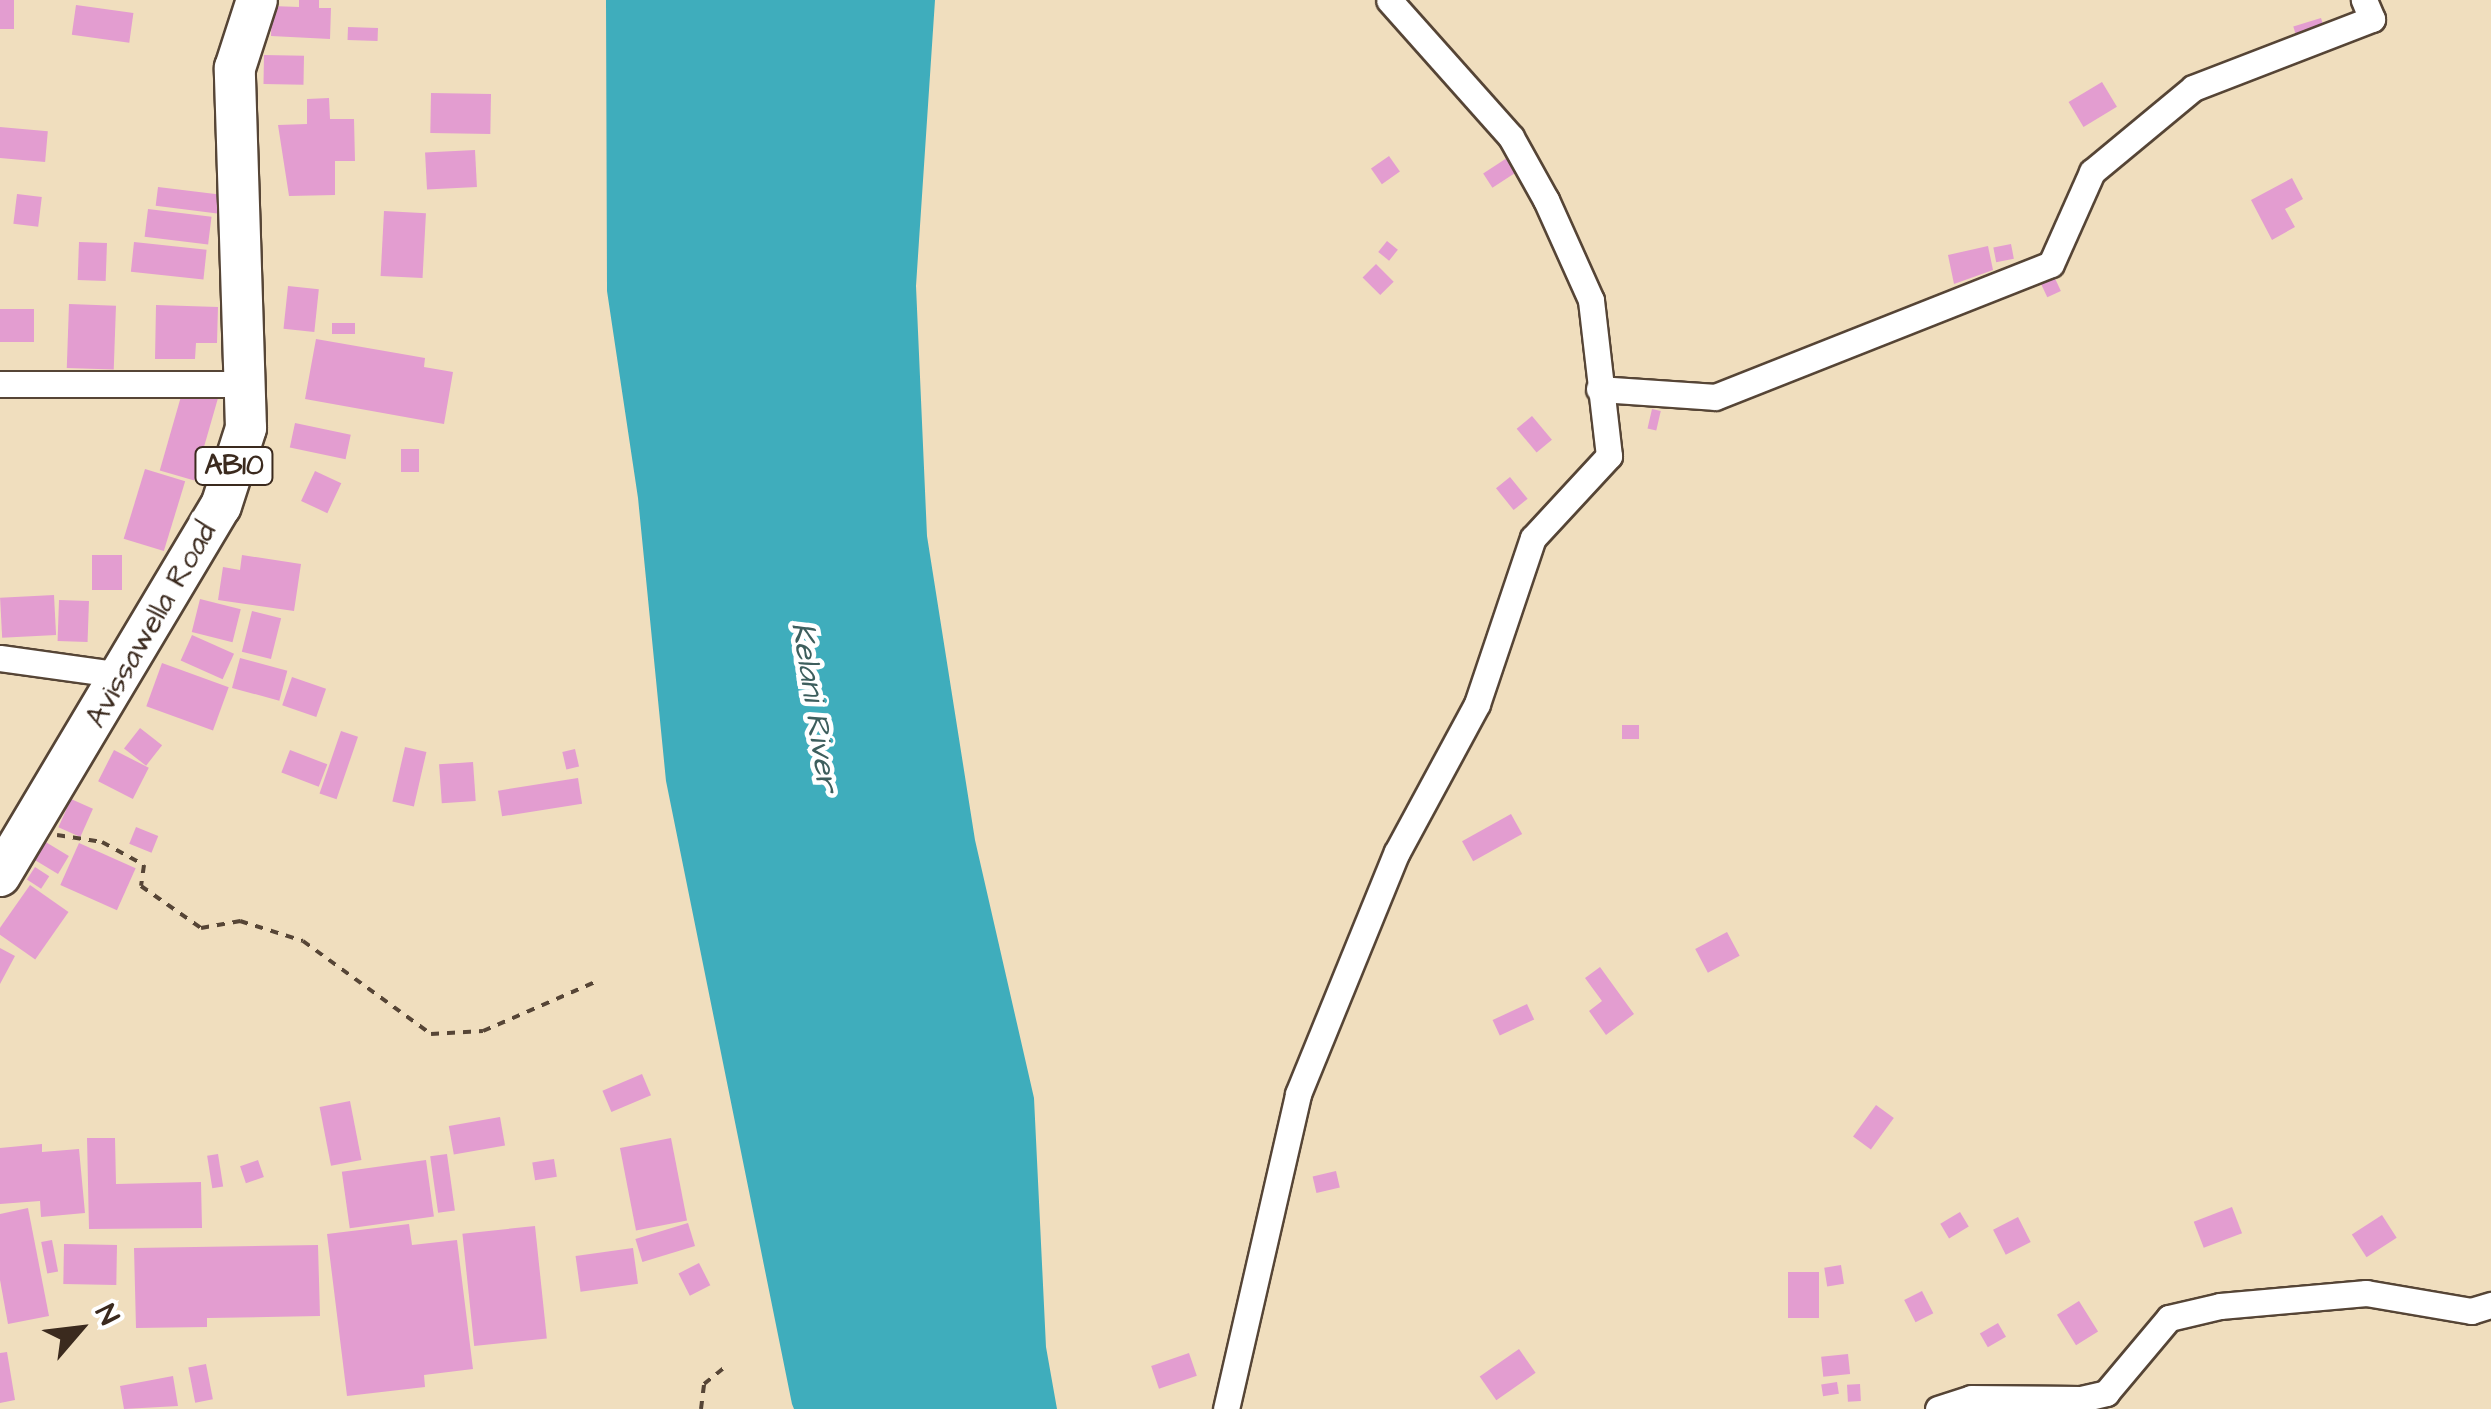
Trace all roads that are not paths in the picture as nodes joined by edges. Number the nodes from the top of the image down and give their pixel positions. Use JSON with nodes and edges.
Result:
{"nodes":[{"id":1,"x":257,"y":0,"type":"edge"},
{"id":2,"x":1389,"y":0,"type":"edge"},
{"id":3,"x":2364,"y":0,"type":"edge"},
{"id":4,"x":0,"y":384,"type":"edge"},
{"id":5,"x":244,"y":384,"type":"junction"},
{"id":6,"x":1600,"y":389,"type":"junction"},
{"id":7,"x":0,"y":658,"type":"edge"},
{"id":8,"x":123,"y":675,"type":"junction"},
{"id":9,"x":0,"y":876,"type":"edge"},
{"id":10,"x":2491,"y":1305,"type":"edge"},
{"id":11,"x":1226,"y":1409,"type":"edge"},
{"id":12,"x":1938,"y":1409,"type":"edge"}],
"edges":[{"from":1,"to":5,"type":"main road","name":"Avissawella Road","number":"AB10"},
{"from":2,"to":6,"type":"street"},
{"from":3,"to":6,"type":"street"},
{"from":4,"to":5,"type":"street"},
{"from":5,"to":8,"type":"main road","name":"Avissawella Road","number":"AB10"},
{"from":6,"to":11,"type":"street"},
{"from":7,"to":8,"type":"street"},
{"from":8,"to":9,"type":"main road","name":"Avissawella Road","number":"AB10"},
{"from":10,"to":12,"type":"street"}]}
